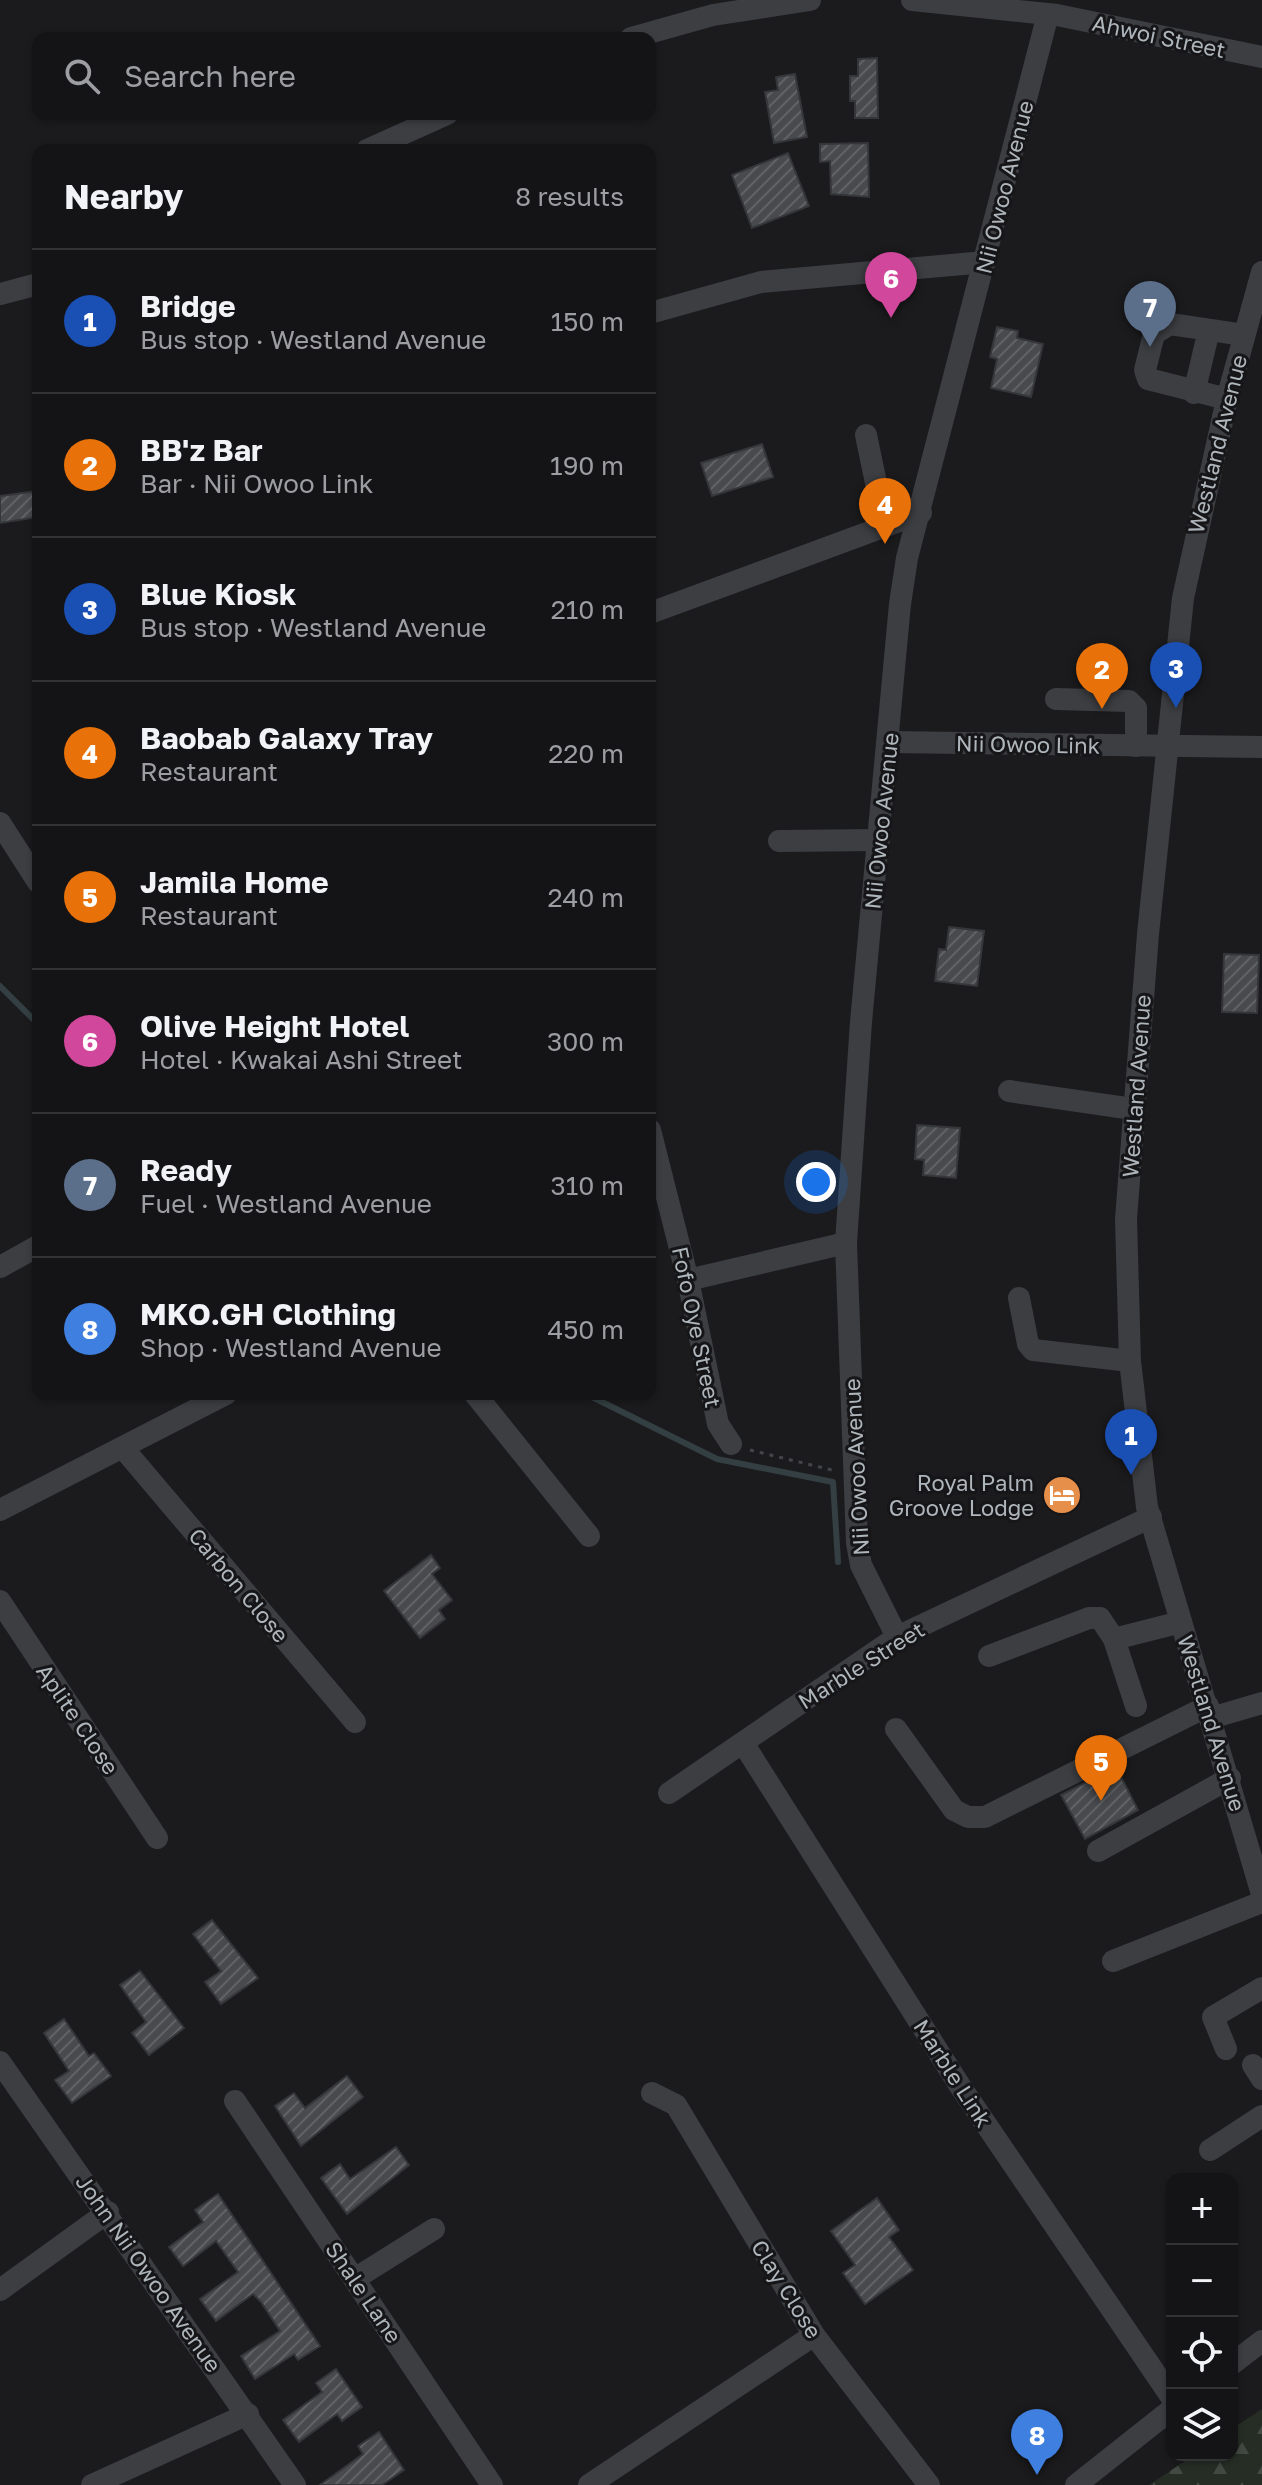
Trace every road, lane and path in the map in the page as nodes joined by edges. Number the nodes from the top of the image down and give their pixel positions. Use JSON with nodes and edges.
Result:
{"nodes":[{"id":1,"x":810,"y":0,"type":"edge"},
{"id":2,"x":912,"y":0,"type":"edge"},
{"id":3,"x":1055,"y":10,"type":"edge"},
{"id":4,"x":652,"y":32,"type":"edge"},
{"id":5,"x":1262,"y":57,"type":"edge"},
{"id":6,"x":434,"y":120,"type":"edge"},
{"id":7,"x":380,"y":144,"type":"edge"},
{"id":8,"x":985,"y":262,"type":"junction"},
{"id":9,"x":1262,"y":272,"type":"edge"},
{"id":10,"x":32,"y":286,"type":"edge"},
{"id":11,"x":0,"y":294,"type":"edge"},
{"id":12,"x":656,"y":311,"type":"edge"},
{"id":13,"x":1209,"y":330,"type":"junction"},
{"id":14,"x":1244,"y":335,"type":"junction"},
{"id":15,"x":1194,"y":393,"type":"junction"},
{"id":16,"x":1227,"y":399,"type":"junction"},
{"id":17,"x":866,"y":435,"type":"dead end"},
{"id":18,"x":921,"y":513,"type":"junction"},
{"id":19,"x":885,"y":526,"type":"junction"},
{"id":20,"x":656,"y":611,"type":"edge"},
{"id":21,"x":1056,"y":699,"type":"dead end"},
{"id":22,"x":889,"y":742,"type":"junction"},
{"id":23,"x":1136,"y":746,"type":"junction"},
{"id":24,"x":1167,"y":746,"type":"junction"},
{"id":25,"x":1262,"y":747,"type":"edge"},
{"id":26,"x":0,"y":823,"type":"edge"},
{"id":27,"x":879,"y":840,"type":"junction"},
{"id":28,"x":779,"y":841,"type":"dead end"},
{"id":29,"x":32,"y":873,"type":"edge"},
{"id":30,"x":1009,"y":1091,"type":"dead end"},
{"id":31,"x":1133,"y":1109,"type":"junction"},
{"id":32,"x":656,"y":1154,"type":"edge"},
{"id":33,"x":846,"y":1243,"type":"junction"},
{"id":34,"x":32,"y":1249,"type":"edge"},
{"id":35,"x":0,"y":1267,"type":"edge"},
{"id":36,"x":688,"y":1280,"type":"junction"},
{"id":37,"x":1019,"y":1298,"type":"dead end"},
{"id":38,"x":1130,"y":1361,"type":"junction"},
{"id":39,"x":215,"y":1400,"type":"edge"},
{"id":40,"x":480,"y":1400,"type":"edge"},
{"id":41,"x":731,"y":1444,"type":"joint"},
{"id":42,"x":123,"y":1448,"type":"junction"},
{"id":43,"x":855,"y":1476,"type":"junction"},
{"id":44,"x":0,"y":1510,"type":"edge"},
{"id":45,"x":1151,"y":1517,"type":"junction"},
{"id":46,"x":589,"y":1536,"type":"dead end"},
{"id":47,"x":0,"y":1601,"type":"edge"},
{"id":48,"x":1181,"y":1622,"type":"junction"},
{"id":49,"x":897,"y":1637,"type":"junction"},
{"id":50,"x":1114,"y":1639,"type":"junction"},
{"id":51,"x":989,"y":1656,"type":"dead end"},
{"id":52,"x":1262,"y":1703,"type":"edge"},
{"id":53,"x":1136,"y":1706,"type":"dead end"},
{"id":54,"x":1210,"y":1712,"type":"junction"},
{"id":55,"x":355,"y":1722,"type":"dead end"},
{"id":56,"x":896,"y":1729,"type":"dead end"},
{"id":57,"x":743,"y":1743,"type":"junction"},
{"id":58,"x":1230,"y":1778,"type":"junction"},
{"id":59,"x":669,"y":1793,"type":"dead end"},
{"id":60,"x":157,"y":1838,"type":"dead end"},
{"id":61,"x":1098,"y":1851,"type":"dead end"},
{"id":62,"x":1262,"y":1894,"type":"edge"},
{"id":63,"x":1262,"y":1902,"type":"edge"},
{"id":64,"x":1113,"y":1961,"type":"dead end"},
{"id":65,"x":1262,"y":1988,"type":"edge"},
{"id":66,"x":1226,"y":2049,"type":"dead end"},
{"id":67,"x":0,"y":2062,"type":"edge"},
{"id":68,"x":652,"y":2093,"type":"dead end"},
{"id":69,"x":235,"y":2101,"type":"dead end"},
{"id":70,"x":1262,"y":2116,"type":"edge"},
{"id":71,"x":1210,"y":2150,"type":"dead end"},
{"id":72,"x":108,"y":2212,"type":"junction"},
{"id":73,"x":434,"y":2229,"type":"dead end"},
{"id":74,"x":356,"y":2278,"type":"junction"},
{"id":75,"x":0,"y":2290,"type":"edge"},
{"id":76,"x":814,"y":2335,"type":"junction"},
{"id":77,"x":1262,"y":2341,"type":"edge"},
{"id":78,"x":1238,"y":2359,"type":"edge"},
{"id":79,"x":1166,"y":2389,"type":"edge"},
{"id":80,"x":248,"y":2414,"type":"junction"},
{"id":81,"x":1166,"y":2414,"type":"edge"},
{"id":82,"x":92,"y":2485,"type":"edge"},
{"id":83,"x":295,"y":2485,"type":"edge"},
{"id":84,"x":492,"y":2485,"type":"edge"},
{"id":85,"x":589,"y":2485,"type":"edge"},
{"id":86,"x":929,"y":2485,"type":"edge"},
{"id":87,"x":1076,"y":2485,"type":"edge"}],
"edges":[{"from":1,"to":4,"type":"street"},
{"from":2,"to":3,"type":"street","name":"Ahwoi Street"},
{"from":3,"to":5,"type":"street","name":"Ahwoi Street"},
{"from":3,"to":8,"type":"street","name":"Nii Owoo Avenue"},
{"from":6,"to":7,"type":"street"},
{"from":8,"to":12,"type":"street"},
{"from":8,"to":18,"type":"street","name":"Nii Owoo Avenue"},
{"from":9,"to":14,"type":"street","name":"Westland Avenue"},
{"from":10,"to":11,"type":"street"},
{"from":13,"to":14,"type":"street"},
{"from":13,"to":15,"type":"street"},
{"from":13,"to":15,"type":"street"},
{"from":14,"to":16,"type":"street","name":"Westland Avenue"},
{"from":15,"to":16,"type":"street"},
{"from":16,"to":24,"type":"street","name":"Westland Avenue"},
{"from":17,"to":19,"type":"street"},
{"from":18,"to":19,"type":"street"},
{"from":18,"to":22,"type":"street","name":"Nii Owoo Avenue"},
{"from":19,"to":20,"type":"street"},
{"from":21,"to":23,"type":"street"},
{"from":22,"to":23,"type":"street","name":"Nii Owoo Link"},
{"from":22,"to":27,"type":"street","name":"Nii Owoo Avenue"},
{"from":23,"to":24,"type":"street","name":"Nii Owoo Link"},
{"from":24,"to":25,"type":"street","name":"Nii Owoo Link"},
{"from":24,"to":31,"type":"street","name":"Westland Avenue"},
{"from":26,"to":29,"type":"street"},
{"from":27,"to":28,"type":"street"},
{"from":27,"to":33,"type":"street","name":"Nii Owoo Avenue"},
{"from":30,"to":31,"type":"street"},
{"from":31,"to":38,"type":"street","name":"Westland Avenue"},
{"from":32,"to":36,"type":"street","name":"Fofo Oye Street"},
{"from":33,"to":36,"type":"street"},
{"from":33,"to":43,"type":"street","name":"Nii Owoo Avenue"},
{"from":34,"to":35,"type":"street"},
{"from":36,"to":41,"type":"street","name":"Fofo Oye Street"},
{"from":37,"to":38,"type":"street"},
{"from":38,"to":45,"type":"street","name":"Westland Avenue"},
{"from":39,"to":42,"type":"street"},
{"from":40,"to":46,"type":"street"},
{"from":41,"to":43,"type":"path"},
{"from":42,"to":44,"type":"street"},
{"from":42,"to":55,"type":"street","name":"Carbon Close"},
{"from":43,"to":49,"type":"street","name":"Nii Owoo Avenue"},
{"from":45,"to":48,"type":"street","name":"Westland Avenue"},
{"from":45,"to":49,"type":"street","name":"Marble Street"},
{"from":47,"to":60,"type":"street","name":"Aplite Close"},
{"from":48,"to":50,"type":"street"},
{"from":48,"to":54,"type":"street","name":"Westland Avenue"},
{"from":49,"to":57,"type":"street","name":"Marble Street"},
{"from":50,"to":51,"type":"street"},
{"from":50,"to":53,"type":"street"},
{"from":52,"to":54,"type":"street"},
{"from":54,"to":56,"type":"street"},
{"from":54,"to":58,"type":"street","name":"Westland Avenue"},
{"from":57,"to":59,"type":"street","name":"Marble Street"},
{"from":57,"to":79,"type":"street","name":"Marble Link"},
{"from":58,"to":61,"type":"street"},
{"from":58,"to":62,"type":"street","name":"Westland Avenue"},
{"from":63,"to":64,"type":"street"},
{"from":65,"to":66,"type":"street"},
{"from":67,"to":72,"type":"street","name":"John Nii Owoo Avenue"},
{"from":68,"to":76,"type":"street","name":"Clay Close"},
{"from":69,"to":74,"type":"street","name":"Shale Lane"},
{"from":70,"to":71,"type":"street"},
{"from":72,"to":75,"type":"street"},
{"from":72,"to":80,"type":"street","name":"John Nii Owoo Avenue"},
{"from":73,"to":74,"type":"street"},
{"from":74,"to":84,"type":"street","name":"Shale Lane"},
{"from":76,"to":85,"type":"street"},
{"from":76,"to":86,"type":"street","name":"Clay Close"},
{"from":77,"to":78,"type":"street"},
{"from":80,"to":82,"type":"street"},
{"from":80,"to":83,"type":"street","name":"John Nii Owoo Avenue"},
{"from":81,"to":87,"type":"street"}]}
